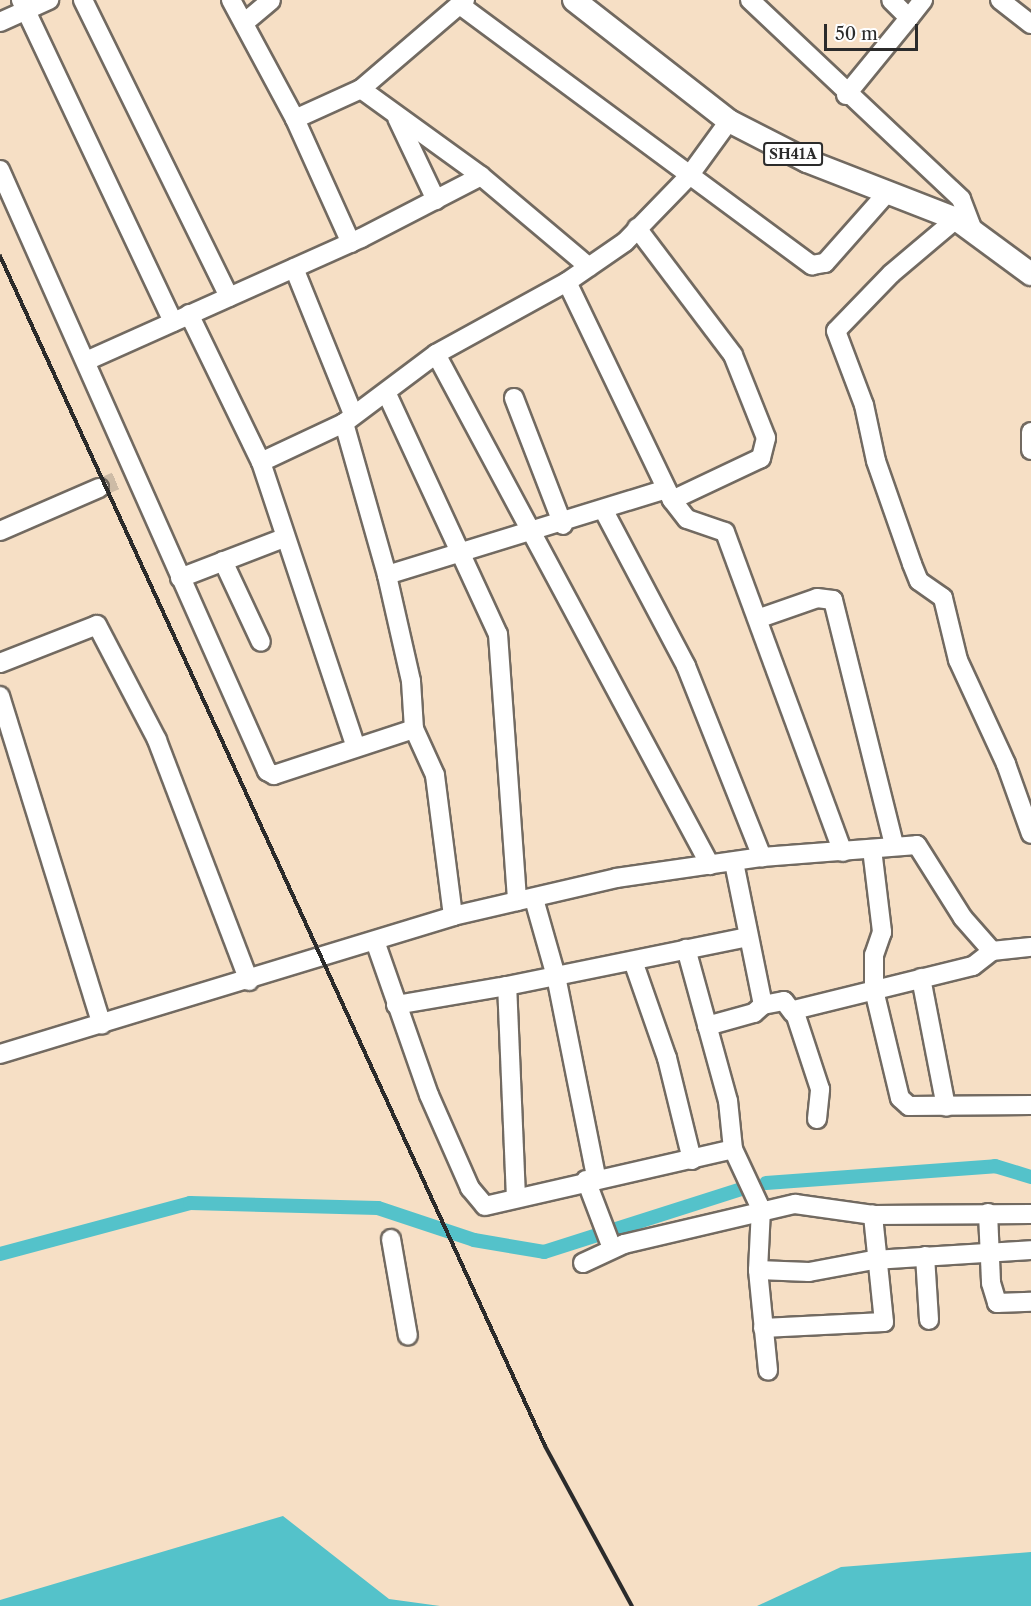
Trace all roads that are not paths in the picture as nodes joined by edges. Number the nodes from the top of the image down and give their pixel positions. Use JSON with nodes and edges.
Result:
{"nodes":[{"id":1,"x":49,"y":0,"type":"edge"},
{"id":2,"x":83,"y":0,"type":"edge"},
{"id":3,"x":231,"y":0,"type":"edge"},
{"id":4,"x":271,"y":0,"type":"edge"},
{"id":5,"x":574,"y":0,"type":"edge"},
{"id":6,"x":750,"y":0,"type":"edge"},
{"id":7,"x":891,"y":0,"type":"edge"},
{"id":8,"x":923,"y":0,"type":"edge"},
{"id":9,"x":1000,"y":0,"type":"edge"},
{"id":10,"x":462,"y":2,"type":"edge"},
{"id":11,"x":23,"y":5,"type":"edge"},
{"id":12,"x":909,"y":18,"type":"junction"},
{"id":13,"x":0,"y":22,"type":"edge"},
{"id":14,"x":244,"y":23,"type":"junction"},
{"id":15,"x":1031,"y":24,"type":"edge"},
{"id":16,"x":361,"y":89,"type":"junction"},
{"id":17,"x":846,"y":95,"type":"junction"},
{"id":18,"x":396,"y":117,"type":"junction"},
{"id":19,"x":295,"y":119,"type":"junction"},
{"id":20,"x":729,"y":121,"type":"junction"},
{"id":21,"x":0,"y":170,"type":"edge"},
{"id":22,"x":481,"y":176,"type":"junction"},
{"id":23,"x":689,"y":176,"type":"junction"},
{"id":24,"x":887,"y":193,"type":"junction"},
{"id":25,"x":436,"y":200,"type":"junction"},
{"id":26,"x":964,"y":224,"type":"junction"},
{"id":27,"x":637,"y":228,"type":"junction"},
{"id":28,"x":351,"y":243,"type":"junction"},
{"id":29,"x":590,"y":267,"type":"junction"},
{"id":30,"x":294,"y":268,"type":"junction"},
{"id":31,"x":1031,"y":274,"type":"edge"},
{"id":32,"x":567,"y":282,"type":"junction"},
{"id":33,"x":229,"y":297,"type":"junction"},
{"id":34,"x":181,"y":318,"type":"junction"},
{"id":35,"x":436,"y":354,"type":"junction"},
{"id":36,"x":86,"y":361,"type":"junction"},
{"id":37,"x":387,"y":394,"type":"junction"},
{"id":38,"x":514,"y":398,"type":"dead end"},
{"id":39,"x":348,"y":419,"type":"junction"},
{"id":40,"x":1031,"y":432,"type":"edge"},
{"id":41,"x":1031,"y":450,"type":"edge"},
{"id":42,"x":261,"y":462,"type":"junction"},
{"id":43,"x":99,"y":488,"type":"tunnel mouth"},
{"id":44,"x":669,"y":494,"type":"junction"},
{"id":45,"x":604,"y":511,"type":"junction"},
{"id":46,"x":563,"y":525,"type":"junction"},
{"id":47,"x":0,"y":531,"type":"edge"},
{"id":48,"x":533,"y":534,"type":"junction"},
{"id":49,"x":284,"y":538,"type":"junction"},
{"id":50,"x":465,"y":554,"type":"junction"},
{"id":51,"x":223,"y":561,"type":"junction"},
{"id":52,"x":387,"y":575,"type":"junction"},
{"id":53,"x":180,"y":578,"type":"junction"},
{"id":54,"x":760,"y":618,"type":"junction"},
{"id":55,"x":261,"y":642,"type":"dead end"},
{"id":56,"x":0,"y":663,"type":"edge"},
{"id":57,"x":0,"y":696,"type":"edge"},
{"id":58,"x":414,"y":729,"type":"junction"},
{"id":59,"x":356,"y":747,"type":"junction"},
{"id":60,"x":1031,"y":834,"type":"edge"},
{"id":61,"x":894,"y":845,"type":"junction"},
{"id":62,"x":872,"y":849,"type":"junction"},
{"id":63,"x":843,"y":852,"type":"junction"},
{"id":64,"x":762,"y":857,"type":"junction"},
{"id":65,"x":734,"y":862,"type":"junction"},
{"id":66,"x":710,"y":864,"type":"junction"},
{"id":67,"x":525,"y":900,"type":"junction"},
{"id":68,"x":453,"y":916,"type":"junction"},
{"id":69,"x":747,"y":937,"type":"junction"},
{"id":70,"x":375,"y":941,"type":"junction"},
{"id":71,"x":1031,"y":946,"type":"edge"},
{"id":72,"x":686,"y":949,"type":"junction"},
{"id":73,"x":992,"y":951,"type":"junction"},
{"id":74,"x":633,"y":961,"type":"junction"},
{"id":75,"x":556,"y":976,"type":"junction"},
{"id":76,"x":921,"y":978,"type":"junction"},
{"id":77,"x":249,"y":981,"type":"junction"},
{"id":78,"x":507,"y":986,"type":"junction"},
{"id":79,"x":874,"y":990,"type":"junction"},
{"id":80,"x":396,"y":1005,"type":"junction"},
{"id":81,"x":763,"y":1005,"type":"junction"},
{"id":82,"x":793,"y":1013,"type":"junction"},
{"id":83,"x":102,"y":1025,"type":"junction"},
{"id":84,"x":706,"y":1026,"type":"junction"},
{"id":85,"x":0,"y":1054,"type":"edge"},
{"id":86,"x":1031,"y":1105,"type":"edge"},
{"id":87,"x":946,"y":1107,"type":"junction"},
{"id":88,"x":817,"y":1119,"type":"dead end"},
{"id":89,"x":733,"y":1149,"type":"junction"},
{"id":90,"x":692,"y":1160,"type":"junction"},
{"id":91,"x":591,"y":1179,"type":"junction"},
{"id":92,"x":516,"y":1198,"type":"junction"},
{"id":93,"x":761,"y":1209,"type":"junction"},
{"id":94,"x":988,"y":1213,"type":"junction"},
{"id":95,"x":1031,"y":1214,"type":"edge"},
{"id":96,"x":873,"y":1215,"type":"junction"},
{"id":97,"x":391,"y":1239,"type":"dead end"},
{"id":98,"x":611,"y":1244,"type":"junction"},
{"id":99,"x":1031,"y":1250,"type":"edge"},
{"id":100,"x":989,"y":1251,"type":"junction"},
{"id":101,"x":926,"y":1256,"type":"junction"},
{"id":102,"x":874,"y":1260,"type":"junction"},
{"id":103,"x":583,"y":1263,"type":"dead end"},
{"id":104,"x":758,"y":1270,"type":"junction"},
{"id":105,"x":1031,"y":1302,"type":"edge"},
{"id":106,"x":929,"y":1320,"type":"dead end"},
{"id":107,"x":764,"y":1328,"type":"junction"},
{"id":108,"x":408,"y":1336,"type":"dead end"},
{"id":109,"x":768,"y":1371,"type":"dead end"}],
"edges":[{"from":1,"to":11,"type":"street"},
{"from":2,"to":33,"type":"street"},
{"from":3,"to":14,"type":"street"},
{"from":4,"to":14,"type":"street"},
{"from":5,"to":20,"type":"main road","number":"SH41A"},
{"from":6,"to":17,"type":"street"},
{"from":7,"to":12,"type":"street"},
{"from":8,"to":12,"type":"street"},
{"from":9,"to":15,"type":"street"},
{"from":10,"to":16,"type":"street"},
{"from":10,"to":23,"type":"street"},
{"from":11,"to":13,"type":"street"},
{"from":11,"to":34,"type":"street"},
{"from":12,"to":17,"type":"street"},
{"from":14,"to":19,"type":"street"},
{"from":16,"to":18,"type":"street"},
{"from":16,"to":19,"type":"street"},
{"from":17,"to":26,"type":"street"},
{"from":18,"to":22,"type":"street"},
{"from":18,"to":25,"type":"street"},
{"from":19,"to":28,"type":"street"},
{"from":20,"to":23,"type":"street"},
{"from":20,"to":24,"type":"main road","number":"SH41A"},
{"from":21,"to":36,"type":"street"},
{"from":22,"to":25,"type":"street"},
{"from":22,"to":29,"type":"street"},
{"from":23,"to":24,"type":"street"},
{"from":23,"to":27,"type":"street"},
{"from":24,"to":26,"type":"main road","number":"SH41A"},
{"from":25,"to":28,"type":"street"},
{"from":26,"to":31,"type":"main road","number":"SH41A"},
{"from":26,"to":60,"type":"street"},
{"from":27,"to":29,"type":"street"},
{"from":27,"to":44,"type":"street"},
{"from":28,"to":30,"type":"street"},
{"from":29,"to":32,"type":"street"},
{"from":30,"to":33,"type":"street"},
{"from":30,"to":39,"type":"street"},
{"from":32,"to":35,"type":"street"},
{"from":32,"to":44,"type":"street"},
{"from":33,"to":34,"type":"street"},
{"from":34,"to":36,"type":"street"},
{"from":34,"to":42,"type":"street"},
{"from":35,"to":37,"type":"street"},
{"from":35,"to":48,"type":"street"},
{"from":36,"to":53,"type":"street"},
{"from":37,"to":39,"type":"street"},
{"from":37,"to":50,"type":"street"},
{"from":38,"to":46,"type":"street"},
{"from":39,"to":42,"type":"street"},
{"from":39,"to":52,"type":"street"},
{"from":40,"to":41,"type":"street"},
{"from":42,"to":49,"type":"street"},
{"from":43,"to":47,"type":"street"},
{"from":44,"to":45,"type":"street"},
{"from":44,"to":54,"type":"street"},
{"from":45,"to":46,"type":"street"},
{"from":45,"to":64,"type":"street"},
{"from":46,"to":48,"type":"street"},
{"from":48,"to":50,"type":"street"},
{"from":48,"to":66,"type":"street"},
{"from":49,"to":51,"type":"street"},
{"from":49,"to":59,"type":"street"},
{"from":50,"to":52,"type":"street"},
{"from":50,"to":67,"type":"street"},
{"from":51,"to":53,"type":"street"},
{"from":51,"to":55,"type":"street"},
{"from":52,"to":58,"type":"street"},
{"from":53,"to":59,"type":"street"},
{"from":54,"to":61,"type":"street"},
{"from":54,"to":63,"type":"street"},
{"from":56,"to":77,"type":"street"},
{"from":57,"to":83,"type":"street"},
{"from":58,"to":59,"type":"street"},
{"from":58,"to":68,"type":"street"},
{"from":61,"to":62,"type":"street"},
{"from":61,"to":73,"type":"street"},
{"from":62,"to":63,"type":"street"},
{"from":62,"to":79,"type":"street"},
{"from":63,"to":64,"type":"street"},
{"from":64,"to":65,"type":"street"},
{"from":65,"to":66,"type":"street"},
{"from":65,"to":69,"type":"street"},
{"from":66,"to":67,"type":"street"},
{"from":67,"to":68,"type":"street"},
{"from":67,"to":75,"type":"street"},
{"from":68,"to":70,"type":"street"},
{"from":69,"to":72,"type":"street"},
{"from":69,"to":81,"type":"street"},
{"from":70,"to":77,"type":"street"},
{"from":70,"to":80,"type":"street"},
{"from":71,"to":73,"type":"street"},
{"from":72,"to":74,"type":"street"},
{"from":72,"to":84,"type":"street"},
{"from":73,"to":76,"type":"street"},
{"from":74,"to":75,"type":"street"},
{"from":74,"to":90,"type":"street"},
{"from":75,"to":78,"type":"street"},
{"from":75,"to":91,"type":"street"},
{"from":76,"to":79,"type":"street"},
{"from":76,"to":87,"type":"street"},
{"from":77,"to":83,"type":"street"},
{"from":78,"to":80,"type":"street"},
{"from":78,"to":92,"type":"street"},
{"from":79,"to":82,"type":"street"},
{"from":79,"to":87,"type":"street"},
{"from":80,"to":92,"type":"street"},
{"from":81,"to":82,"type":"street"},
{"from":81,"to":84,"type":"street"},
{"from":82,"to":88,"type":"street"},
{"from":83,"to":85,"type":"street"},
{"from":84,"to":89,"type":"street"},
{"from":86,"to":87,"type":"street"},
{"from":89,"to":90,"type":"street"},
{"from":89,"to":93,"type":"street"},
{"from":90,"to":91,"type":"street"},
{"from":91,"to":92,"type":"street"},
{"from":91,"to":98,"type":"street"},
{"from":93,"to":96,"type":"street"},
{"from":93,"to":98,"type":"street"},
{"from":93,"to":104,"type":"street"},
{"from":94,"to":95,"type":"street"},
{"from":94,"to":96,"type":"street"},
{"from":94,"to":100,"type":"street"},
{"from":96,"to":102,"type":"street"},
{"from":97,"to":108,"type":"street"},
{"from":98,"to":103,"type":"street"},
{"from":99,"to":100,"type":"street"},
{"from":100,"to":101,"type":"street"},
{"from":100,"to":105,"type":"street"},
{"from":101,"to":102,"type":"street"},
{"from":101,"to":106,"type":"street"},
{"from":102,"to":104,"type":"street"},
{"from":102,"to":107,"type":"street"},
{"from":104,"to":107,"type":"street"},
{"from":107,"to":109,"type":"street"}]}
